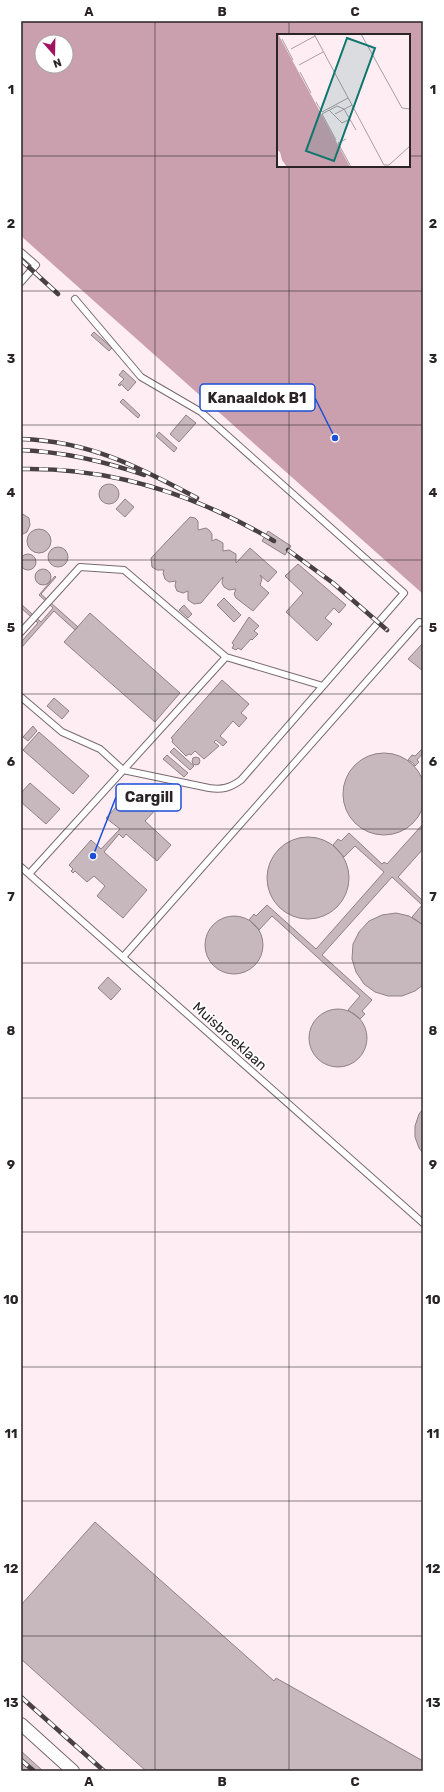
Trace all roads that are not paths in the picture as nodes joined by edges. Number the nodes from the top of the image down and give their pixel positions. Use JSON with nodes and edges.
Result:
{"nodes":[{"id":1,"x":21,"y":252,"type":"edge"},
{"id":2,"x":21,"y":282,"type":"edge"},
{"id":3,"x":75,"y":299,"type":"dead end"},
{"id":4,"x":423,"y":623,"type":"edge"},
{"id":5,"x":21,"y":632,"type":"edge"},
{"id":6,"x":226,"y":657,"type":"junction"},
{"id":7,"x":323,"y":686,"type":"junction"},
{"id":8,"x":21,"y":697,"type":"edge"},
{"id":9,"x":123,"y":770,"type":"junction"},
{"id":10,"x":21,"y":867,"type":"edge"},
{"id":11,"x":29,"y":874,"type":"junction"},
{"id":12,"x":123,"y":957,"type":"junction"},
{"id":13,"x":423,"y":1223,"type":"edge"},
{"id":14,"x":21,"y":1724,"type":"edge"},
{"id":15,"x":73,"y":1771,"type":"edge"}],
"edges":[{"from":1,"to":2,"type":"lane"},
{"from":3,"to":7,"type":"lane"},
{"from":4,"to":12,"type":"lane"},
{"from":5,"to":6,"type":"lane"},
{"from":6,"to":7,"type":"lane"},
{"from":6,"to":9,"type":"lane"},
{"from":7,"to":9,"type":"lane"},
{"from":8,"to":9,"type":"lane"},
{"from":9,"to":11,"type":"lane"},
{"from":10,"to":11,"type":"lane","name":"Muisbroeklaan"},
{"from":11,"to":12,"type":"lane","name":"Muisbroeklaan"},
{"from":12,"to":13,"type":"lane","name":"Muisbroeklaan"},
{"from":14,"to":15,"type":"street"}]}
